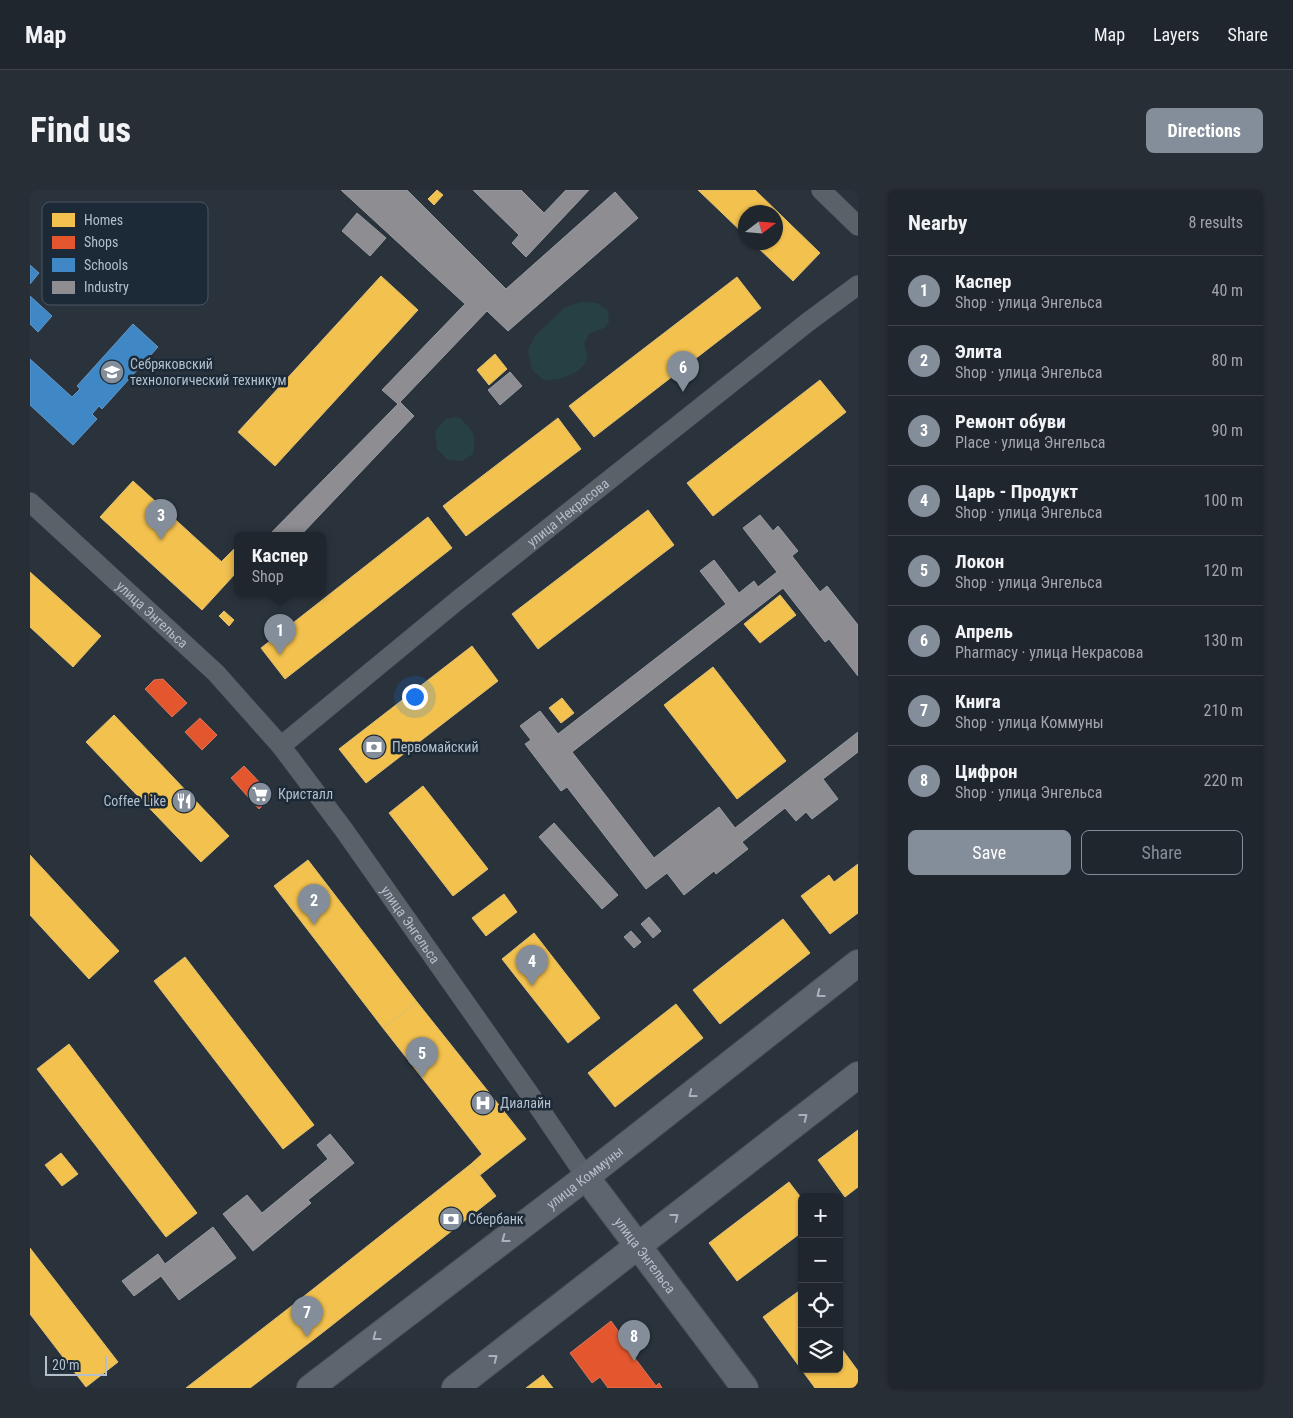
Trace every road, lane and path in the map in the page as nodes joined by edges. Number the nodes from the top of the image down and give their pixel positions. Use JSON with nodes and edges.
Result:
{"nodes":[{"id":1,"x":821,"y":190,"type":"edge"},
{"id":2,"x":858,"y":226,"type":"edge"},
{"id":3,"x":858,"y":285,"type":"edge"},
{"id":4,"x":30,"y":502,"type":"edge"},
{"id":5,"x":281,"y":746,"type":"junction"},
{"id":6,"x":858,"y":963,"type":"edge"},
{"id":7,"x":858,"y":1075,"type":"edge"},
{"id":8,"x":586,"y":1177,"type":"junction"},
{"id":9,"x":637,"y":1247,"type":"junction"},
{"id":10,"x":310,"y":1388,"type":"edge"},
{"id":11,"x":455,"y":1388,"type":"edge"},
{"id":12,"x":745,"y":1388,"type":"edge"}],
"edges":[{"from":1,"to":2,"type":"street"},
{"from":3,"to":5,"type":"street","name":"улица Некрасова"},
{"from":4,"to":5,"type":"street","name":"улица Энгельса"},
{"from":5,"to":8,"type":"street","name":"улица Энгельса"},
{"from":6,"to":8,"type":"street","name":"улица Коммуны","one_way":true},
{"from":9,"to":7,"type":"street","one_way":true},
{"from":8,"to":9,"type":"street","name":"улица Энгельса"},
{"from":8,"to":10,"type":"street","name":"улица Коммуны","one_way":true},
{"from":11,"to":9,"type":"street","one_way":true},
{"from":9,"to":12,"type":"street","name":"улица Энгельса"}]}
